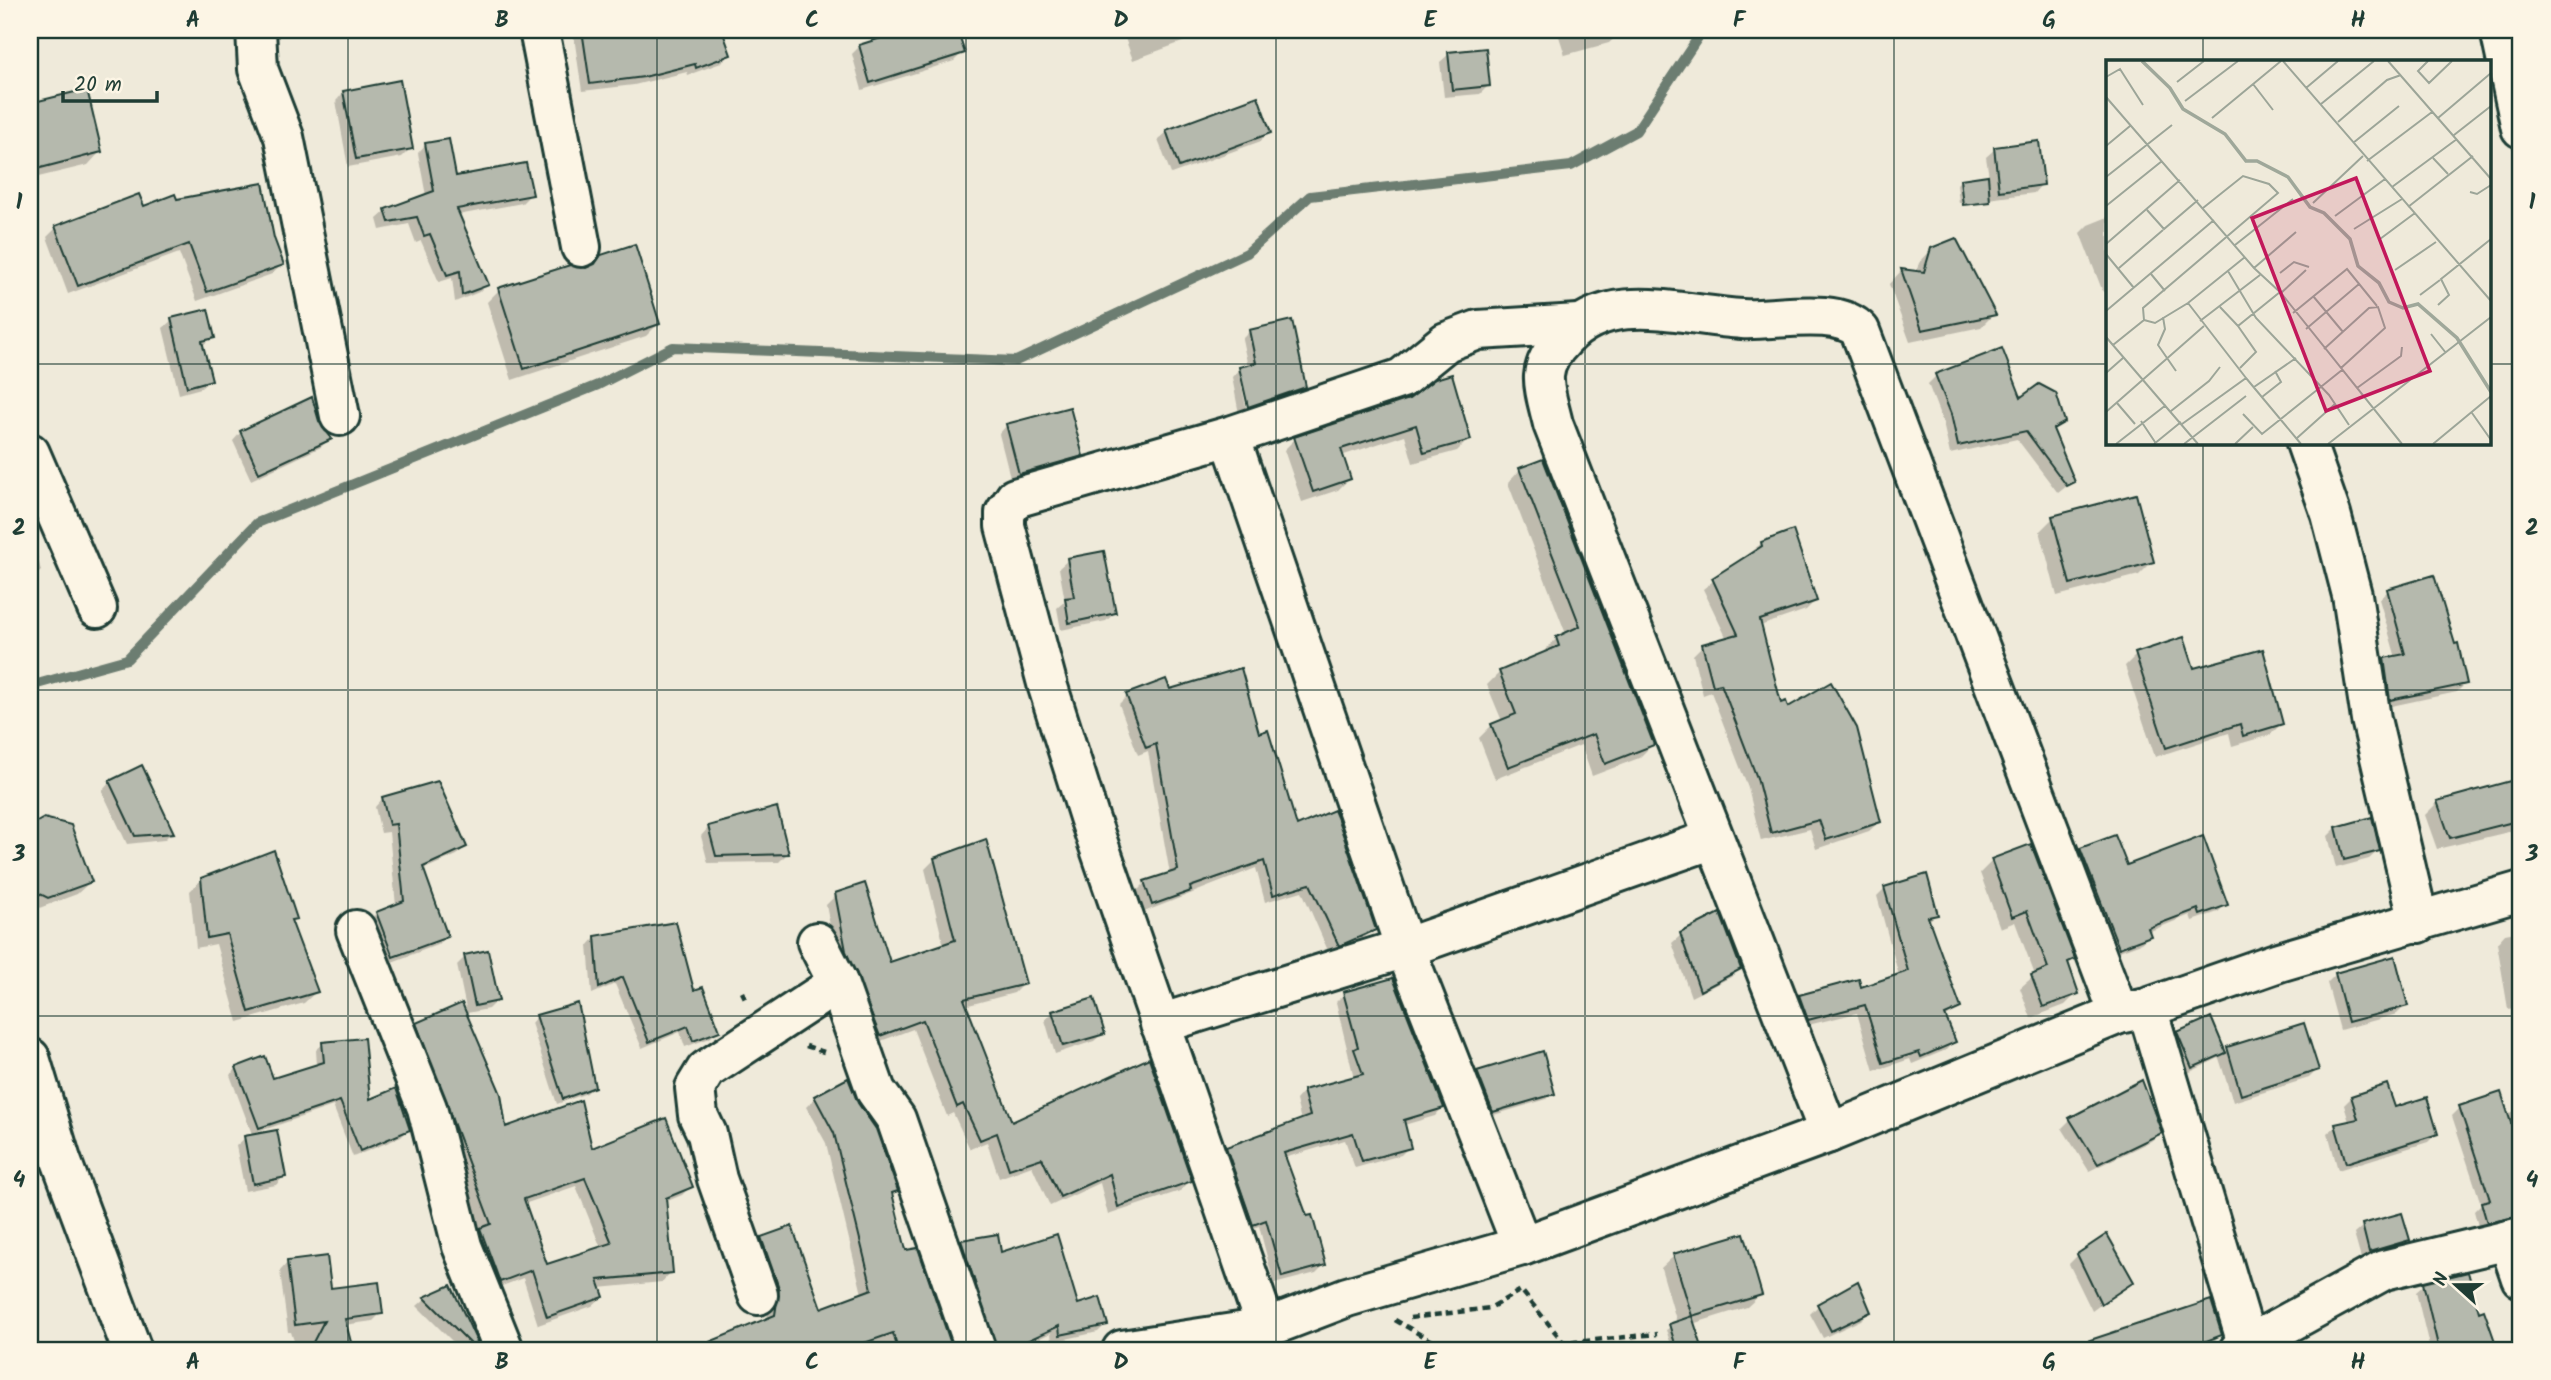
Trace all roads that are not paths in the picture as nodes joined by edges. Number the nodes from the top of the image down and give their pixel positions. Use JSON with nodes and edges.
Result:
{"nodes":[{"id":1,"x":256,"y":30,"type":"edge"},
{"id":2,"x":539,"y":30,"type":"edge"},
{"id":3,"x":2500,"y":30,"type":"edge"},
{"id":4,"x":2521,"y":128,"type":"edge"},
{"id":5,"x":581,"y":247,"type":"dead end"},
{"id":6,"x":1578,"y":324,"type":"junction"},
{"id":7,"x":340,"y":416,"type":"dead end"},
{"id":8,"x":1230,"y":436,"type":"junction"},
{"id":9,"x":2306,"y":444,"type":"edge"},
{"id":10,"x":30,"y":453,"type":"edge"},
{"id":11,"x":97,"y":608,"type":"dead end"},
{"id":12,"x":1713,"y":839,"type":"junction"},
{"id":13,"x":2521,"y":891,"type":"edge"},
{"id":14,"x":2419,"y":923,"type":"junction"},
{"id":15,"x":356,"y":930,"type":"dead end"},
{"id":16,"x":817,"y":942,"type":"dead end"},
{"id":17,"x":1405,"y":948,"type":"junction"},
{"id":18,"x":838,"y":983,"type":"junction"},
{"id":19,"x":2133,"y":1011,"type":"junction"},
{"id":20,"x":1160,"y":1024,"type":"junction"},
{"id":21,"x":30,"y":1058,"type":"edge"},
{"id":22,"x":1829,"y":1133,"type":"junction"},
{"id":23,"x":2514,"y":1238,"type":"edge"},
{"id":24,"x":1522,"y":1246,"type":"junction"},
{"id":25,"x":2521,"y":1278,"type":"edge"},
{"id":26,"x":758,"y":1295,"type":"dead end"},
{"id":27,"x":1266,"y":1328,"type":"junction"},
{"id":28,"x":2245,"y":1349,"type":"edge"},
{"id":29,"x":132,"y":1350,"type":"edge"},
{"id":30,"x":504,"y":1350,"type":"edge"},
{"id":31,"x":976,"y":1350,"type":"edge"},
{"id":32,"x":1122,"y":1350,"type":"edge"}],
"edges":[{"from":1,"to":7,"type":"street"},
{"from":2,"to":5,"type":"street"},
{"from":3,"to":4,"type":"street"},
{"from":6,"to":8,"type":"street"},
{"from":6,"to":12,"type":"street"},
{"from":6,"to":19,"type":"street"},
{"from":8,"to":17,"type":"street"},
{"from":8,"to":20,"type":"street"},
{"from":9,"to":14,"type":"street"},
{"from":10,"to":11,"type":"street"},
{"from":12,"to":17,"type":"street"},
{"from":12,"to":22,"type":"street"},
{"from":13,"to":14,"type":"street"},
{"from":14,"to":19,"type":"street"},
{"from":15,"to":30,"type":"street"},
{"from":16,"to":18,"type":"street"},
{"from":17,"to":20,"type":"street"},
{"from":17,"to":24,"type":"street"},
{"from":18,"to":26,"type":"street"},
{"from":18,"to":31,"type":"street"},
{"from":19,"to":22,"type":"street"},
{"from":19,"to":28,"type":"street"},
{"from":20,"to":27,"type":"street"},
{"from":21,"to":29,"type":"street"},
{"from":22,"to":24,"type":"street"},
{"from":23,"to":25,"type":"street"},
{"from":23,"to":28,"type":"street"},
{"from":24,"to":27,"type":"street"},
{"from":27,"to":32,"type":"street"}]}
